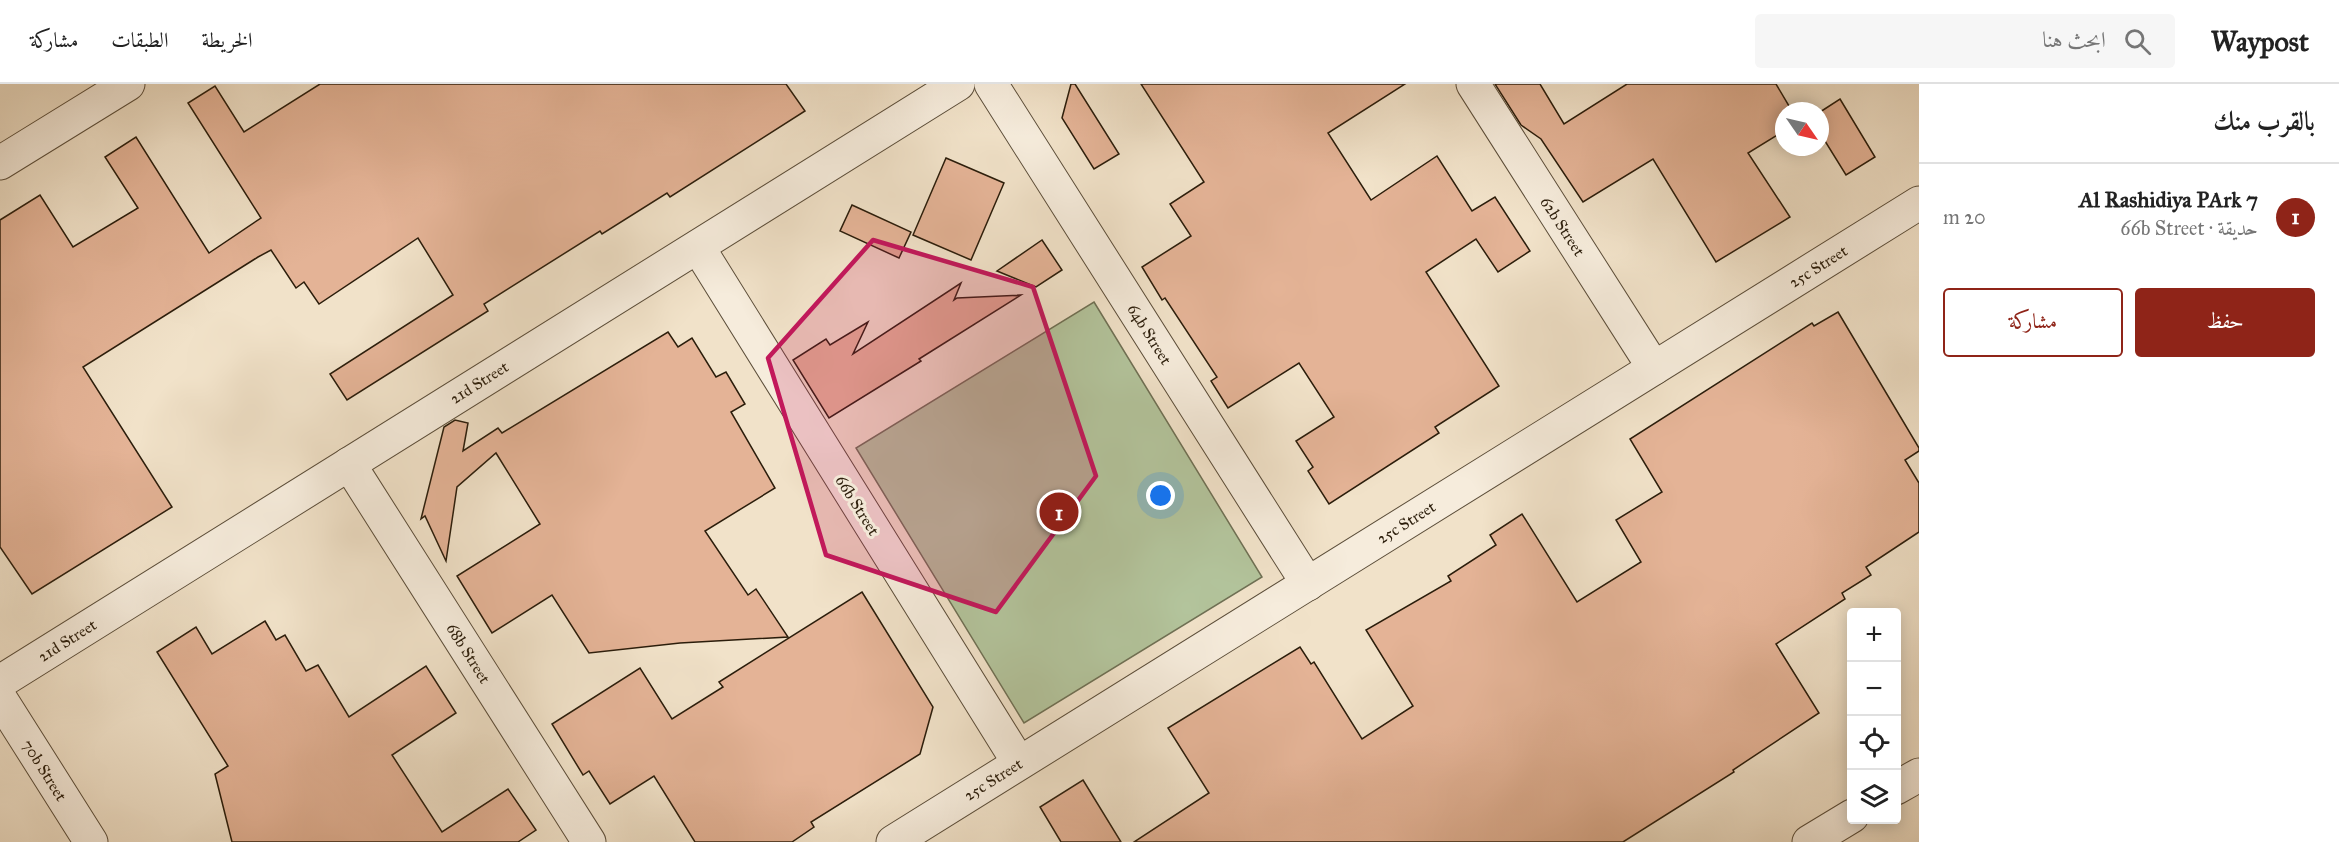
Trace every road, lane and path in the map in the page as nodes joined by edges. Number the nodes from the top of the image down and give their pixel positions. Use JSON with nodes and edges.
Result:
{"nodes":[{"id":1,"x":958,"y":84,"type":"edge"},
{"id":2,"x":991,"y":84,"type":"edge"},
{"id":3,"x":1473,"y":84,"type":"edge"},
{"id":4,"x":118,"y":87,"type":"edge"},
{"id":5,"x":0,"y":163,"type":"edge"},
{"id":6,"x":1919,"y":203,"type":"edge"},
{"id":7,"x":698,"y":247,"type":"junction"},
{"id":8,"x":1654,"y":368,"type":"junction"},
{"id":9,"x":349,"y":464,"type":"junction"},
{"id":10,"x":1308,"y":584,"type":"junction"},
{"id":11,"x":0,"y":682,"type":"edge"},
{"id":12,"x":0,"y":698,"type":"edge"},
{"id":13,"x":1019,"y":763,"type":"junction"},
{"id":14,"x":1919,"y":774,"type":"edge"},
{"id":15,"x":1901,"y":785,"type":"edge"},
{"id":16,"x":1847,"y":818,"type":"edge"},
{"id":17,"x":91,"y":842,"type":"edge"},
{"id":18,"x":589,"y":842,"type":"edge"},
{"id":19,"x":893,"y":842,"type":"edge"},
{"id":20,"x":1809,"y":842,"type":"edge"}],
"edges":[{"from":1,"to":7,"type":"street","name":"21d Street"},
{"from":2,"to":10,"type":"street","name":"64b Street"},
{"from":3,"to":8,"type":"street","name":"62b Street"},
{"from":4,"to":5,"type":"street"},
{"from":6,"to":8,"type":"street","name":"25c Street"},
{"from":7,"to":9,"type":"street","name":"21d Street"},
{"from":7,"to":13,"type":"street","name":"66b Street"},
{"from":8,"to":10,"type":"street","name":"25c Street"},
{"from":9,"to":11,"type":"street","name":"21d Street"},
{"from":9,"to":18,"type":"street","name":"68b Street"},
{"from":10,"to":13,"type":"street","name":"25c Street"},
{"from":12,"to":17,"type":"street","name":"70b Street"},
{"from":13,"to":19,"type":"street","name":"25c Street"},
{"from":14,"to":15,"type":"street"},
{"from":16,"to":20,"type":"street"}]}
